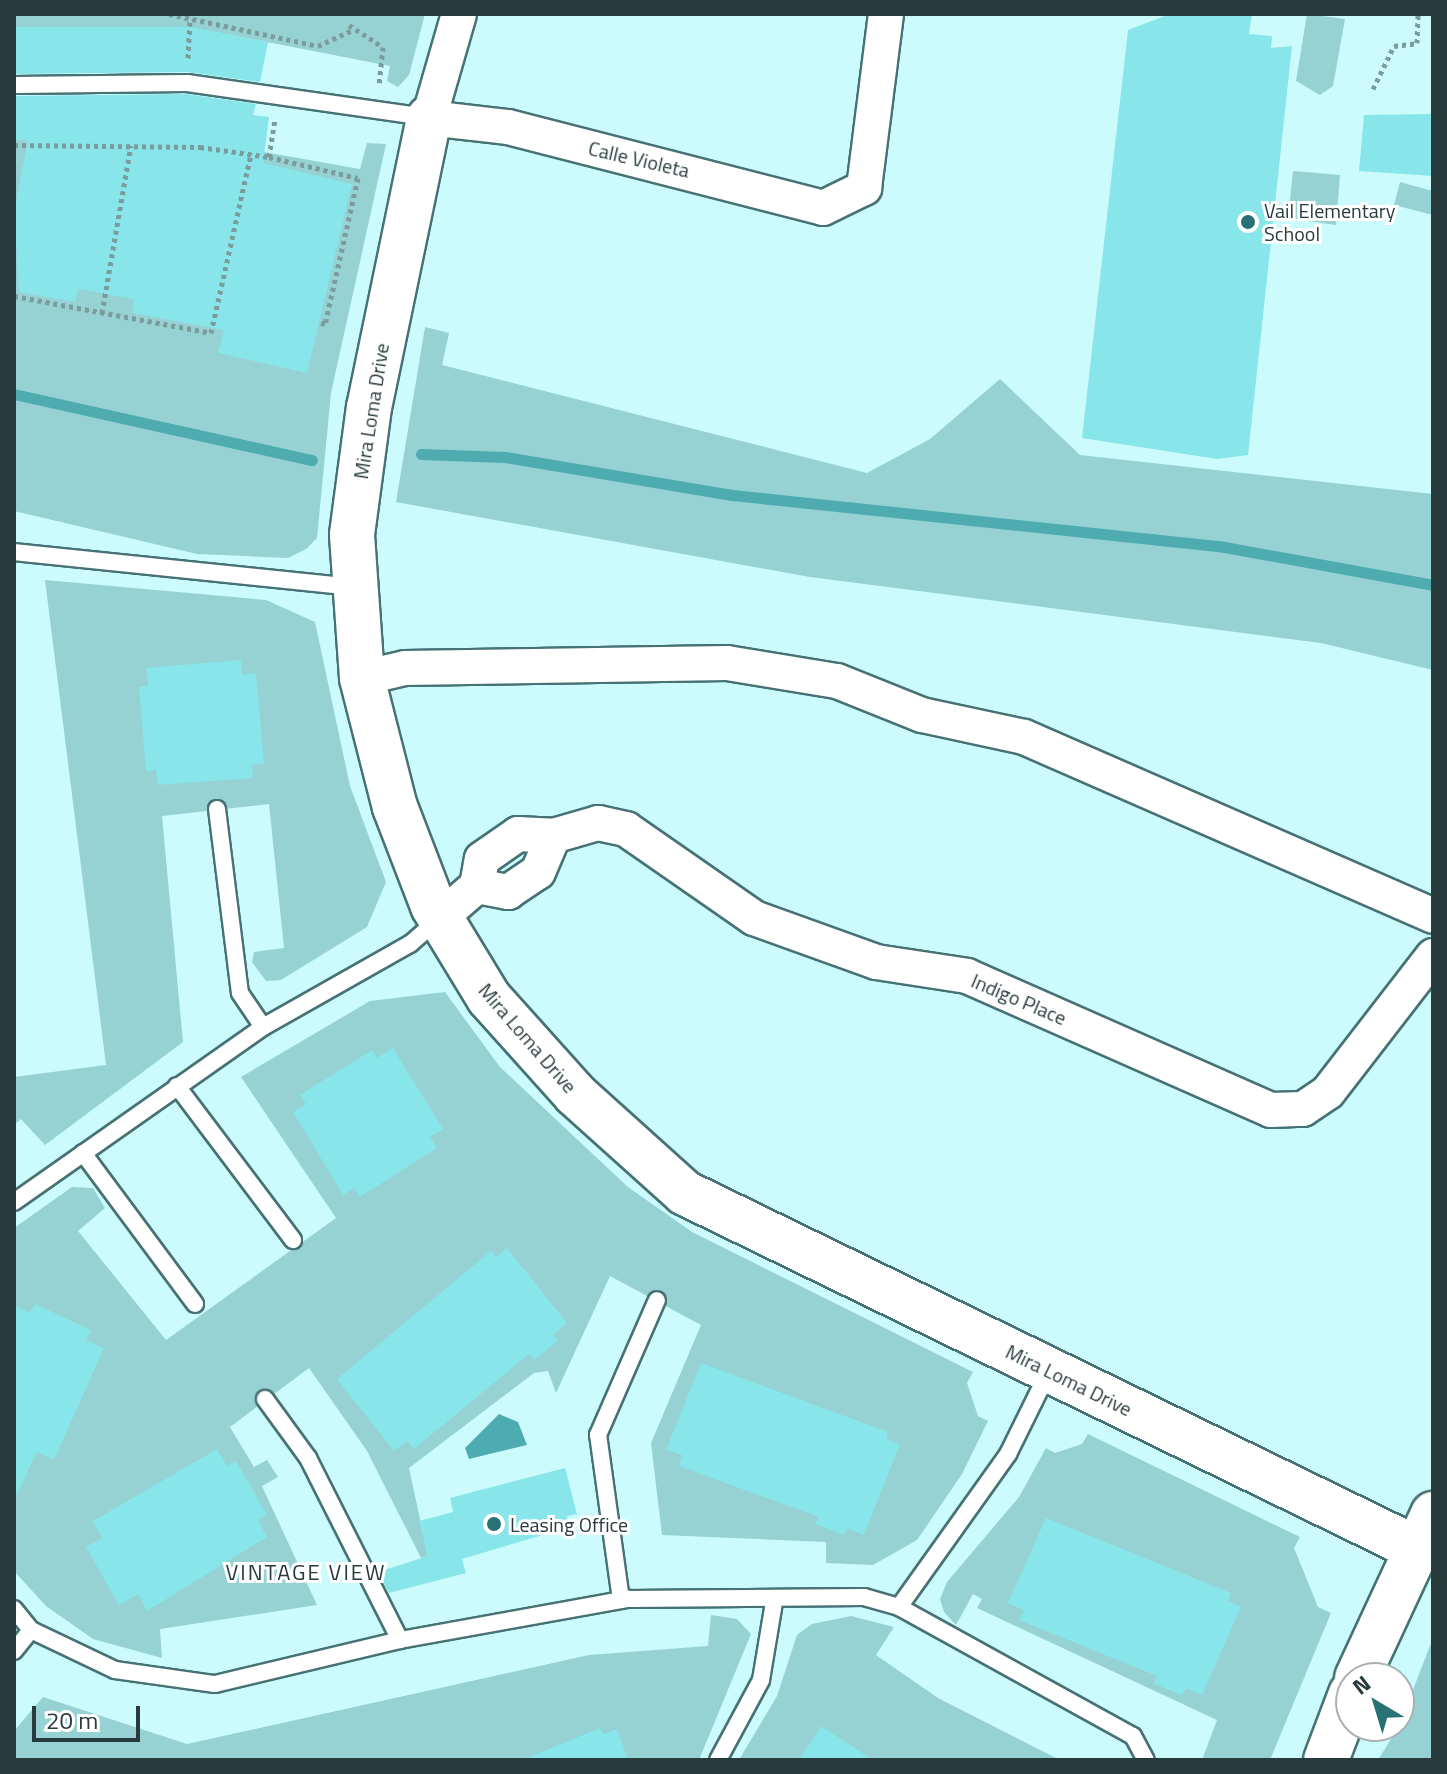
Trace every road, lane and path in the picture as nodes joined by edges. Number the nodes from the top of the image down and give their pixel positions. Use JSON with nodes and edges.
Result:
{"nodes":[{"id":1,"x":169,"y":14,"type":"edge"},
{"id":2,"x":219,"y":14,"type":"edge"},
{"id":3,"x":459,"y":14,"type":"edge"},
{"id":4,"x":886,"y":14,"type":"edge"},
{"id":5,"x":1418,"y":14,"type":"edge"},
{"id":6,"x":190,"y":21,"type":"junction"},
{"id":7,"x":213,"y":22,"type":"junction"},
{"id":8,"x":187,"y":83,"type":"junction"},
{"id":9,"x":14,"y":85,"type":"edge"},
{"id":10,"x":1373,"y":89,"type":"dead end"},
{"id":11,"x":278,"y":94,"type":"junction"},
{"id":12,"x":373,"y":110,"type":"junction"},
{"id":13,"x":429,"y":118,"type":"junction"},
{"id":14,"x":14,"y":145,"type":"edge"},
{"id":15,"x":131,"y":145,"type":"junction"},
{"id":16,"x":251,"y":154,"type":"junction"},
{"id":17,"x":269,"y":157,"type":"junction"},
{"id":18,"x":14,"y":296,"type":"edge"},
{"id":19,"x":102,"y":313,"type":"junction"},
{"id":20,"x":319,"y":322,"type":"dead end"},
{"id":21,"x":14,"y":552,"type":"edge"},
{"id":22,"x":356,"y":587,"type":"junction"},
{"id":23,"x":362,"y":678,"type":"junction"},
{"id":24,"x":217,"y":809,"type":"dead end"},
{"id":25,"x":1433,"y":916,"type":"edge"},
{"id":26,"x":440,"y":918,"type":"junction"},
{"id":27,"x":1433,"y":956,"type":"edge"},
{"id":28,"x":263,"y":1027,"type":"junction"},
{"id":29,"x":177,"y":1086,"type":"junction"},
{"id":30,"x":83,"y":1153,"type":"junction"},
{"id":31,"x":14,"y":1202,"type":"edge"},
{"id":32,"x":293,"y":1240,"type":"dead end"},
{"id":33,"x":657,"y":1300,"type":"dead end"},
{"id":34,"x":195,"y":1304,"type":"dead end"},
{"id":35,"x":1049,"y":1371,"type":"junction"},
{"id":36,"x":265,"y":1399,"type":"dead end"},
{"id":37,"x":1423,"y":1531,"type":"edge"},
{"id":38,"x":621,"y":1600,"type":"junction"},
{"id":39,"x":774,"y":1602,"type":"junction"},
{"id":40,"x":899,"y":1607,"type":"junction"},
{"id":41,"x":14,"y":1609,"type":"edge"},
{"id":42,"x":31,"y":1630,"type":"junction"},
{"id":43,"x":400,"y":1640,"type":"junction"},
{"id":44,"x":14,"y":1651,"type":"edge"},
{"id":45,"x":1364,"y":1662,"type":"edge"},
{"id":46,"x":1335,"y":1736,"type":"edge"},
{"id":47,"x":718,"y":1760,"type":"edge"},
{"id":48,"x":1146,"y":1760,"type":"edge"},
{"id":49,"x":1326,"y":1760,"type":"edge"}],
"edges":[{"from":1,"to":6,"type":"path"},
{"from":2,"to":7,"type":"path"},
{"from":3,"to":13,"type":"street","name":"Mira Loma Drive"},
{"from":4,"to":13,"type":"street","name":"Calle Violeta"},
{"from":5,"to":10,"type":"path"},
{"from":6,"to":7,"type":"path"},
{"from":6,"to":8,"type":"path"},
{"from":7,"to":12,"type":"path"},
{"from":8,"to":9,"type":"lane"},
{"from":8,"to":11,"type":"lane"},
{"from":11,"to":12,"type":"lane"},
{"from":11,"to":17,"type":"path"},
{"from":12,"to":13,"type":"lane"},
{"from":13,"to":22,"type":"street","name":"Mira Loma Drive"},
{"from":14,"to":15,"type":"path"},
{"from":15,"to":16,"type":"path"},
{"from":15,"to":19,"type":"path"},
{"from":16,"to":17,"type":"path"},
{"from":16,"to":19,"type":"path"},
{"from":17,"to":20,"type":"path"},
{"from":18,"to":19,"type":"path"},
{"from":21,"to":22,"type":"lane"},
{"from":22,"to":23,"type":"street","name":"Mira Loma Drive"},
{"from":23,"to":25,"type":"street"},
{"from":23,"to":26,"type":"street","name":"Mira Loma Drive"},
{"from":24,"to":28,"type":"lane"},
{"from":26,"to":27,"type":"street","name":"Indigo Place"},
{"from":26,"to":28,"type":"lane"},
{"from":26,"to":35,"type":"street","name":"Mira Loma Drive"},
{"from":28,"to":29,"type":"lane"},
{"from":29,"to":30,"type":"lane"},
{"from":29,"to":32,"type":"lane"},
{"from":30,"to":31,"type":"lane"},
{"from":30,"to":34,"type":"lane"},
{"from":33,"to":38,"type":"lane"},
{"from":35,"to":37,"type":"street","name":"Mira Loma Drive"},
{"from":35,"to":40,"type":"lane"},
{"from":36,"to":43,"type":"lane"},
{"from":37,"to":45,"type":"street"},
{"from":38,"to":39,"type":"lane"},
{"from":38,"to":43,"type":"lane"},
{"from":39,"to":40,"type":"lane"},
{"from":39,"to":47,"type":"lane"},
{"from":40,"to":48,"type":"lane"},
{"from":41,"to":42,"type":"lane"},
{"from":42,"to":43,"type":"lane"},
{"from":42,"to":44,"type":"lane"},
{"from":46,"to":49,"type":"street"}]}
